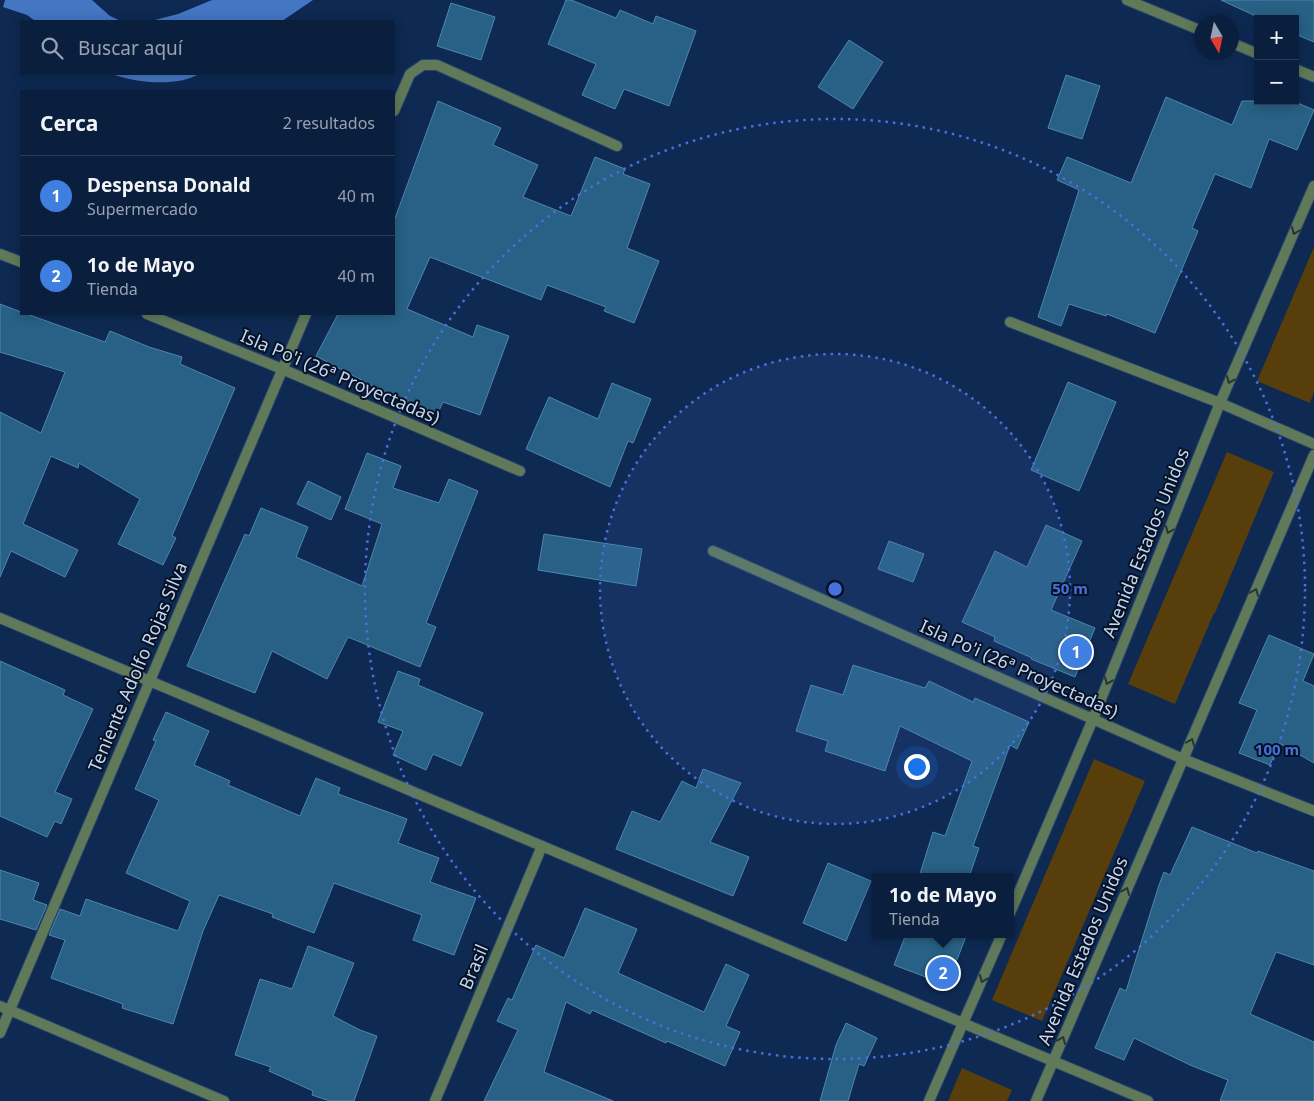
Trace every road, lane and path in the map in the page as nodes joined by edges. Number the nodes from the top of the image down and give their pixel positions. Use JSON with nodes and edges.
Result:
{"nodes":[{"id":1,"x":1127,"y":0,"type":"edge"},
{"id":2,"x":1194,"y":28,"type":"edge"},
{"id":3,"x":1239,"y":46,"type":"edge"},
{"id":4,"x":1254,"y":52,"type":"edge"},
{"id":5,"x":1299,"y":71,"type":"edge"},
{"id":6,"x":1314,"y":77,"type":"edge"},
{"id":7,"x":395,"y":109,"type":"edge"},
{"id":8,"x":617,"y":146,"type":"dead end"},
{"id":9,"x":1314,"y":186,"type":"edge"},
{"id":10,"x":0,"y":254,"type":"edge"},
{"id":11,"x":20,"y":262,"type":"edge"},
{"id":12,"x":149,"y":315,"type":"edge"},
{"id":13,"x":306,"y":315,"type":"edge"},
{"id":14,"x":1010,"y":322,"type":"dead end"},
{"id":15,"x":282,"y":369,"type":"junction"},
{"id":16,"x":1220,"y":403,"type":"junction"},
{"id":17,"x":1314,"y":444,"type":"edge"},
{"id":18,"x":1314,"y":455,"type":"edge"},
{"id":19,"x":520,"y":471,"type":"dead end"},
{"id":20,"x":713,"y":551,"type":"dead end"},
{"id":21,"x":0,"y":618,"type":"edge"},
{"id":22,"x":150,"y":680,"type":"junction"},
{"id":23,"x":1093,"y":719,"type":"junction"},
{"id":24,"x":1183,"y":759,"type":"junction"},
{"id":25,"x":1314,"y":811,"type":"edge"},
{"id":26,"x":542,"y":846,"type":"junction"},
{"id":27,"x":1014,"y":904,"type":"edge"},
{"id":28,"x":1000,"y":938,"type":"edge"},
{"id":29,"x":5,"y":1008,"type":"edge"},
{"id":30,"x":964,"y":1024,"type":"junction"},
{"id":31,"x":0,"y":1033,"type":"edge"},
{"id":32,"x":1053,"y":1061,"type":"junction"},
{"id":33,"x":224,"y":1101,"type":"edge"},
{"id":34,"x":435,"y":1101,"type":"edge"},
{"id":35,"x":929,"y":1101,"type":"edge"},
{"id":36,"x":1036,"y":1101,"type":"edge"},
{"id":37,"x":1148,"y":1101,"type":"edge"}],
"edges":[{"from":1,"to":2,"type":"street"},
{"from":3,"to":4,"type":"street"},
{"from":5,"to":6,"type":"street"},
{"from":7,"to":8,"type":"street"},
{"from":9,"to":16,"type":"street","name":"Avenida Estados Unidos","one_way":true},
{"from":10,"to":11,"type":"street"},
{"from":12,"to":15,"type":"street","name":"Isla Po'i (26ª Proyectadas)"},
{"from":13,"to":15,"type":"street","name":"Teniente Adolfo Rojas Silva"},
{"from":14,"to":16,"type":"street"},
{"from":15,"to":19,"type":"street","name":"Isla Po'i (26ª Proyectadas)"},
{"from":15,"to":22,"type":"street","name":"Teniente Adolfo Rojas Silva"},
{"from":16,"to":17,"type":"street"},
{"from":16,"to":23,"type":"street","name":"Avenida Estados Unidos","one_way":true},
{"from":24,"to":18,"type":"street","name":"Avenida Estados Unidos","one_way":true},
{"from":20,"to":23,"type":"street","name":"Isla Po'i (26ª Proyectadas)"},
{"from":21,"to":22,"type":"street"},
{"from":22,"to":26,"type":"street"},
{"from":22,"to":29,"type":"street","name":"Teniente Adolfo Rojas Silva"},
{"from":23,"to":24,"type":"street","name":"Isla Po'i (26ª Proyectadas)"},
{"from":23,"to":27,"type":"street","name":"Avenida Estados Unidos"},
{"from":24,"to":25,"type":"street","name":"Isla Po'i (26ª Proyectadas)"},
{"from":32,"to":24,"type":"street","name":"Avenida Estados Unidos","one_way":true},
{"from":26,"to":30,"type":"street"},
{"from":26,"to":34,"type":"street","name":"Brasil"},
{"from":28,"to":30,"type":"street","one_way":true},
{"from":29,"to":31,"type":"street","name":"Teniente Adolfo Rojas Silva"},
{"from":29,"to":33,"type":"street"},
{"from":30,"to":32,"type":"street"},
{"from":30,"to":35,"type":"street"},
{"from":32,"to":36,"type":"street","name":"Avenida Estados Unidos"},
{"from":32,"to":37,"type":"street"}]}
